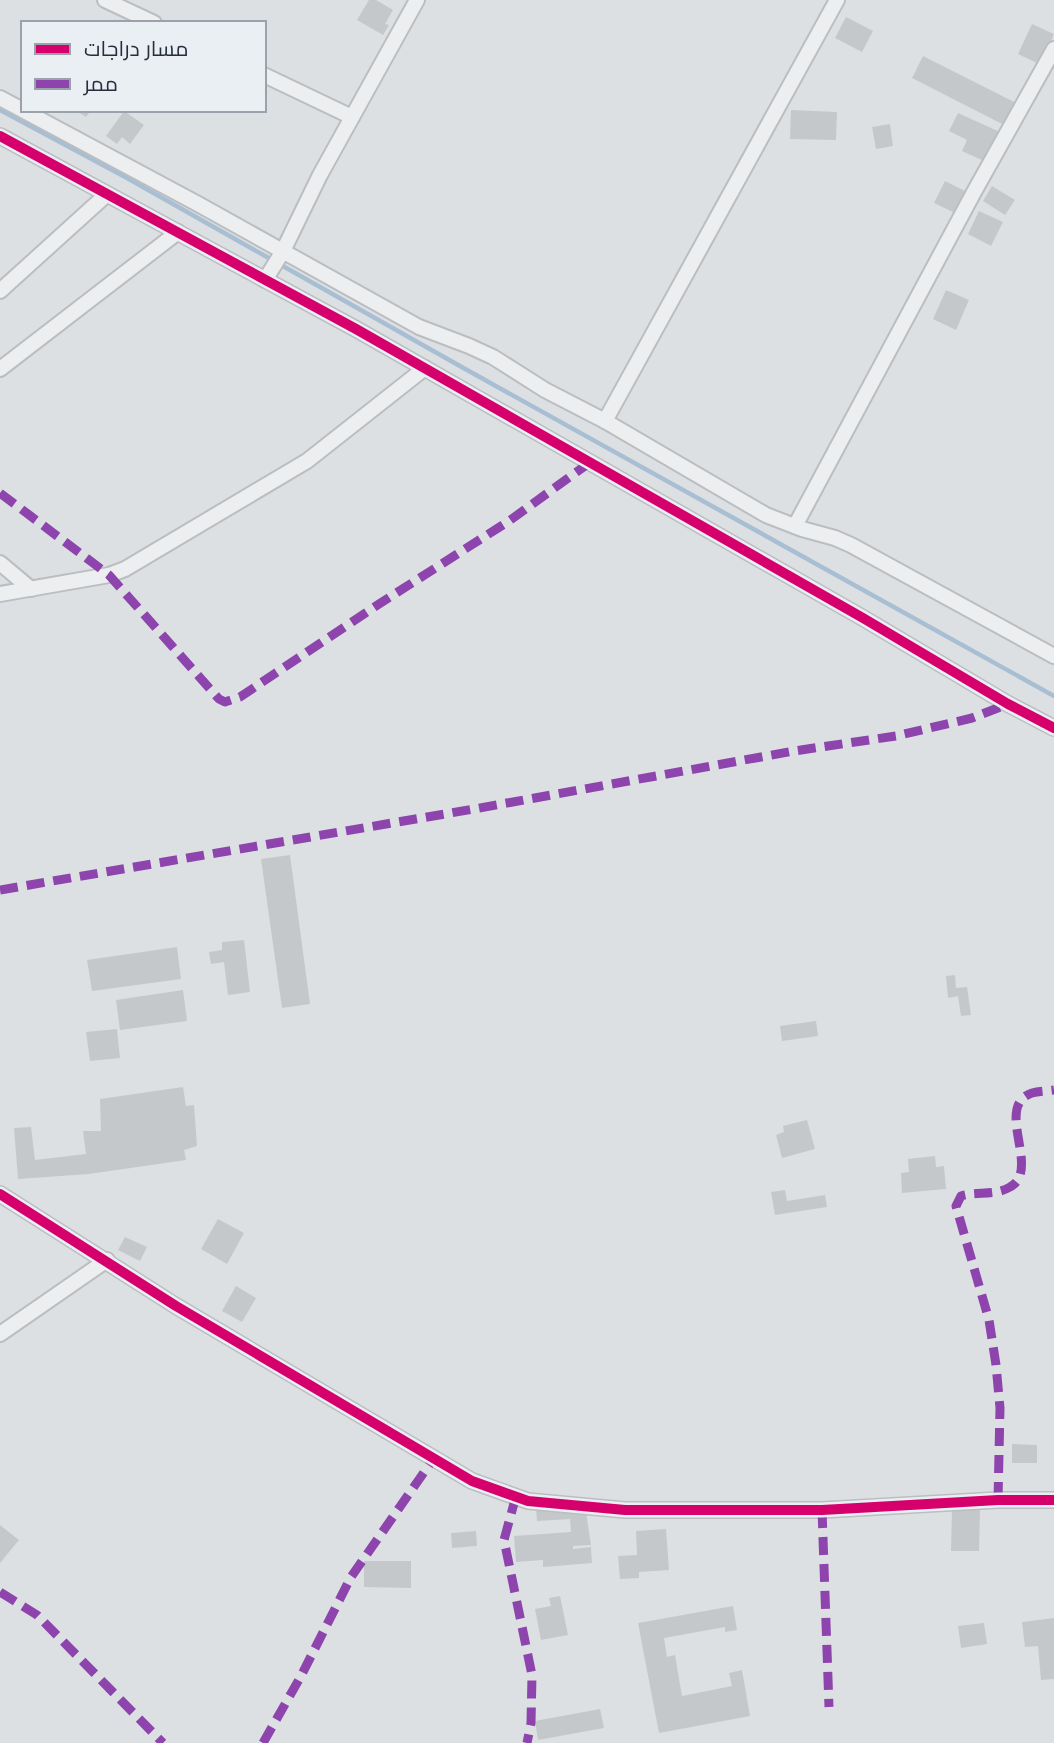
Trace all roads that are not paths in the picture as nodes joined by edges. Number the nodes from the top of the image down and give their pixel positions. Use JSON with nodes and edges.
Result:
{"nodes":[{"id":1,"x":106,"y":0,"type":"edge"},
{"id":2,"x":417,"y":0,"type":"edge"},
{"id":3,"x":836,"y":0,"type":"edge"},
{"id":4,"x":150,"y":21,"type":"edge"},
{"id":5,"x":1054,"y":49,"type":"edge"},
{"id":6,"x":266,"y":76,"type":"edge"},
{"id":7,"x":0,"y":98,"type":"edge"},
{"id":8,"x":21,"y":110,"type":"edge"},
{"id":9,"x":25,"y":112,"type":"edge"},
{"id":10,"x":352,"y":117,"type":"junction"},
{"id":11,"x":0,"y":136,"type":"edge"},
{"id":12,"x":106,"y":195,"type":"junction"},
{"id":13,"x":178,"y":232,"type":"junction"},
{"id":14,"x":281,"y":255,"type":"junction"},
{"id":15,"x":267,"y":276,"type":"junction"},
{"id":16,"x":0,"y":290,"type":"edge"},
{"id":17,"x":425,"y":368,"type":"junction"},
{"id":18,"x":0,"y":369,"type":"edge"},
{"id":19,"x":605,"y":421,"type":"junction"},
{"id":20,"x":795,"y":526,"type":"junction"},
{"id":21,"x":0,"y":563,"type":"edge"},
{"id":22,"x":31,"y":589,"type":"junction"},
{"id":23,"x":0,"y":594,"type":"edge"},
{"id":24,"x":1054,"y":656,"type":"edge"},
{"id":25,"x":1054,"y":728,"type":"edge"},
{"id":26,"x":0,"y":1194,"type":"edge"},
{"id":27,"x":107,"y":1260,"type":"junction"},
{"id":28,"x":0,"y":1334,"type":"edge"},
{"id":29,"x":1054,"y":1501,"type":"edge"}],
"edges":[{"from":1,"to":4,"type":"street"},
{"from":2,"to":10,"type":"street"},
{"from":3,"to":19,"type":"street"},
{"from":5,"to":20,"type":"street"},
{"from":6,"to":10,"type":"street"},
{"from":7,"to":8,"type":"street"},
{"from":9,"to":14,"type":"street"},
{"from":10,"to":14,"type":"street"},
{"from":11,"to":12,"type":"street"},
{"from":12,"to":13,"type":"street"},
{"from":12,"to":16,"type":"street"},
{"from":13,"to":15,"type":"street"},
{"from":13,"to":18,"type":"street"},
{"from":14,"to":15,"type":"street"},
{"from":14,"to":19,"type":"street"},
{"from":15,"to":17,"type":"street"},
{"from":17,"to":22,"type":"street"},
{"from":17,"to":25,"type":"street"},
{"from":19,"to":20,"type":"street"},
{"from":20,"to":24,"type":"street"},
{"from":21,"to":22,"type":"street"},
{"from":22,"to":23,"type":"street"},
{"from":26,"to":27,"type":"street"},
{"from":27,"to":28,"type":"street"},
{"from":27,"to":29,"type":"street"}]}
